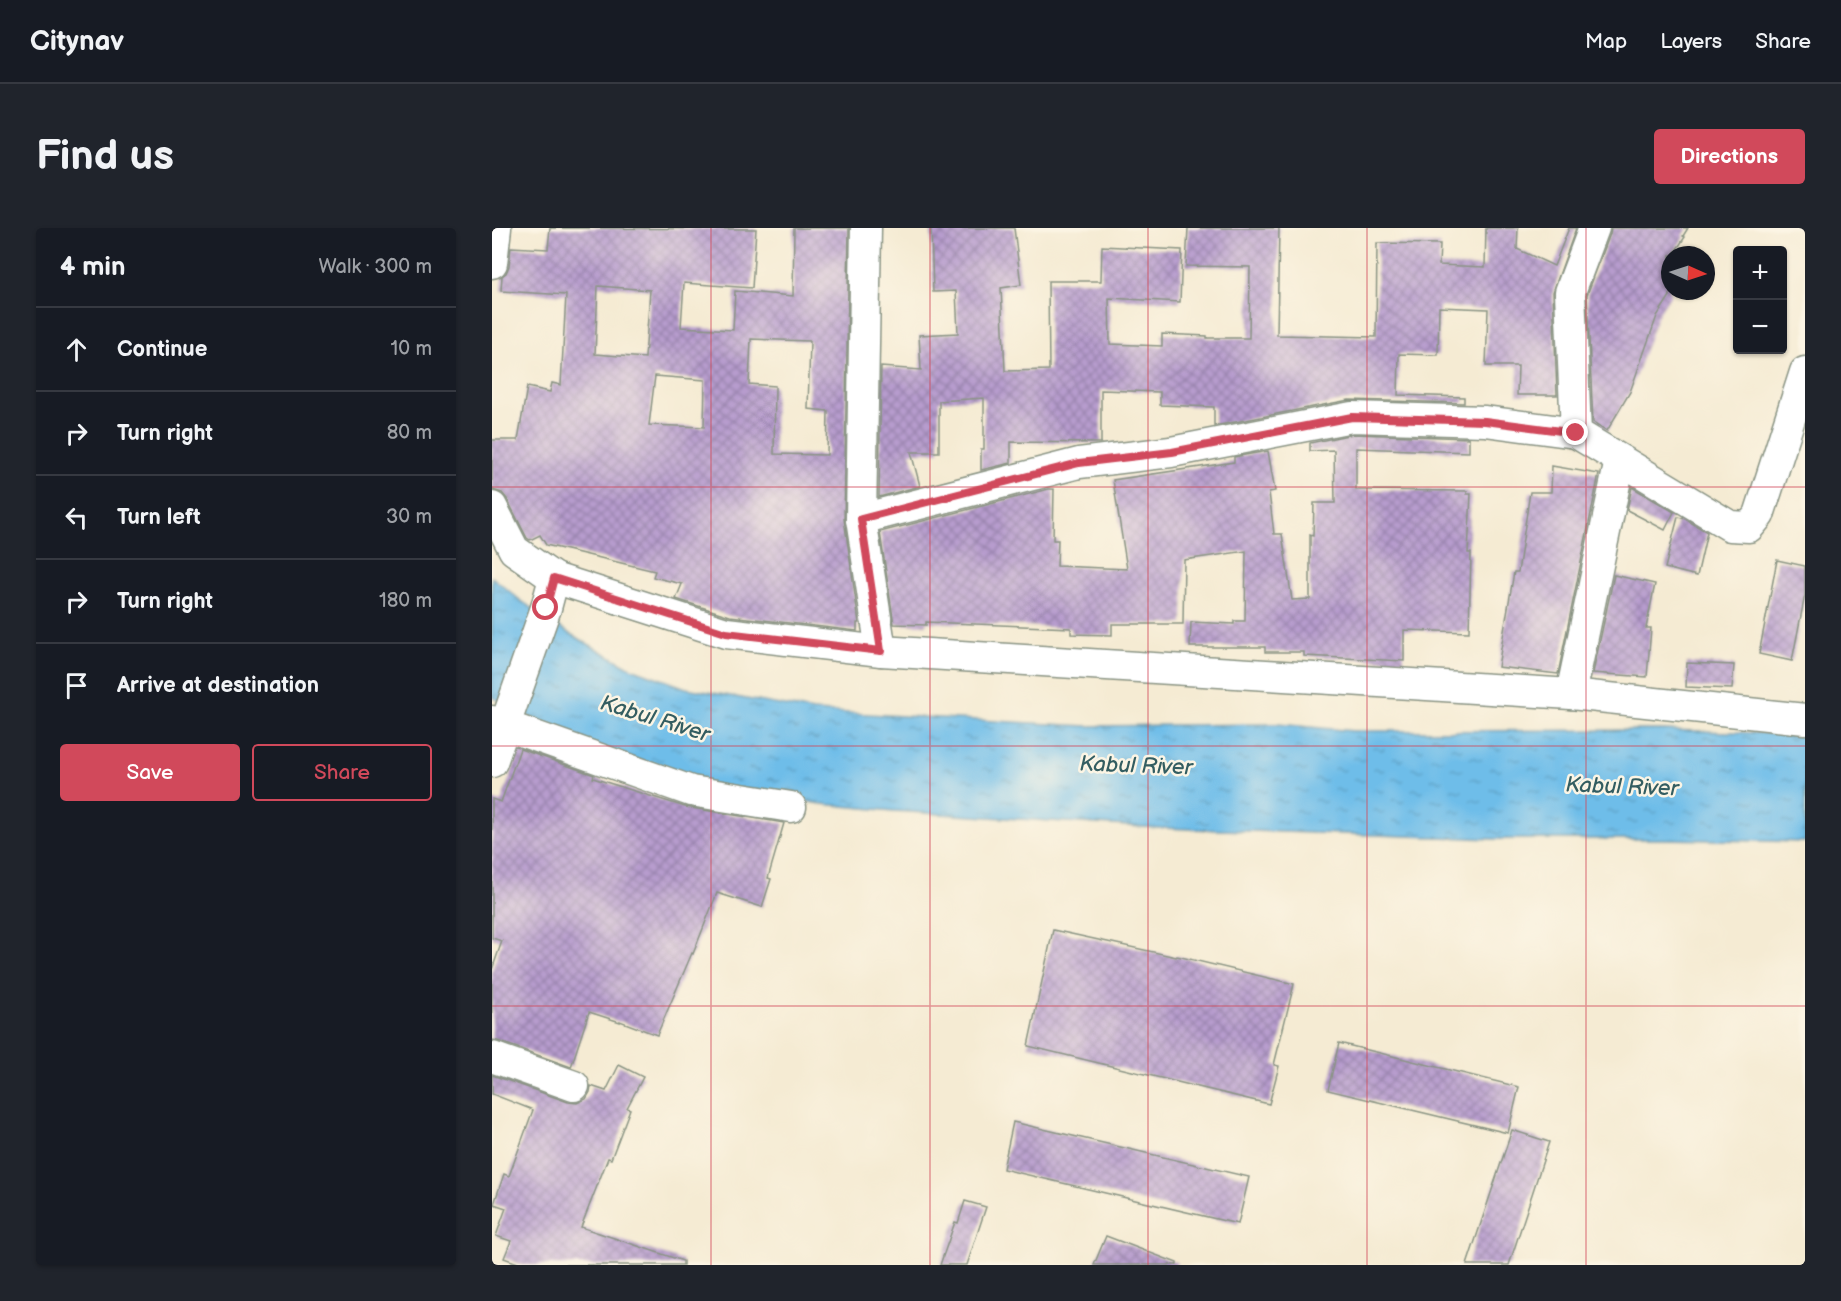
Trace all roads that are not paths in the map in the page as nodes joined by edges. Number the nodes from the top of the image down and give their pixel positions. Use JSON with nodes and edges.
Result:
{"nodes":[{"id":1,"x":496,"y":228,"type":"edge"},
{"id":2,"x":866,"y":228,"type":"edge"},
{"id":3,"x":1594,"y":228,"type":"edge"},
{"id":4,"x":492,"y":263,"type":"edge"},
{"id":5,"x":1805,"y":372,"type":"edge"},
{"id":6,"x":1576,"y":433,"type":"junction"},
{"id":7,"x":1620,"y":460,"type":"junction"},
{"id":8,"x":492,"y":507,"type":"edge"},
{"id":9,"x":861,"y":519,"type":"junction"},
{"id":10,"x":554,"y":578,"type":"junction"},
{"id":11,"x":881,"y":651,"type":"junction"},
{"id":12,"x":1571,"y":694,"type":"junction"},
{"id":13,"x":1805,"y":720,"type":"edge"},
{"id":14,"x":501,"y":721,"type":"edge"},
{"id":15,"x":492,"y":762,"type":"edge"},
{"id":16,"x":791,"y":807,"type":"dead end"},
{"id":17,"x":492,"y":1058,"type":"edge"},
{"id":18,"x":574,"y":1086,"type":"dead end"}],
"edges":[{"from":1,"to":4,"type":"street"},
{"from":2,"to":9,"type":"street"},
{"from":3,"to":6,"type":"street"},
{"from":5,"to":7,"type":"street"},
{"from":6,"to":7,"type":"street"},
{"from":6,"to":9,"type":"street"},
{"from":7,"to":12,"type":"street"},
{"from":8,"to":10,"type":"street"},
{"from":9,"to":11,"type":"street"},
{"from":10,"to":11,"type":"street"},
{"from":10,"to":14,"type":"street"},
{"from":11,"to":12,"type":"street"},
{"from":12,"to":13,"type":"street"},
{"from":14,"to":15,"type":"street"},
{"from":14,"to":16,"type":"street"},
{"from":17,"to":18,"type":"street"}]}
